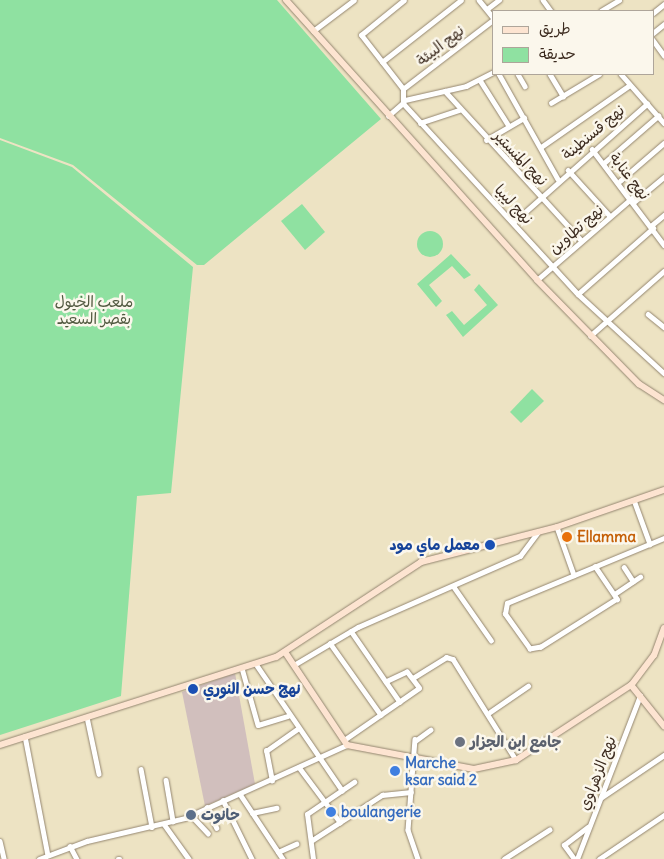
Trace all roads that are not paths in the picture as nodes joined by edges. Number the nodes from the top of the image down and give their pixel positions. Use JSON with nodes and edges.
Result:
{"nodes":[{"id":1,"x":286,"y":0,"type":"edge"},
{"id":2,"x":354,"y":0,"type":"edge"},
{"id":3,"x":404,"y":0,"type":"edge"},
{"id":4,"x":461,"y":0,"type":"edge"},
{"id":5,"x":479,"y":0,"type":"edge"},
{"id":6,"x":499,"y":0,"type":"edge"},
{"id":7,"x":620,"y":0,"type":"edge"},
{"id":8,"x":487,"y":9,"type":"junction"},
{"id":9,"x":603,"y":10,"type":"edge"},
{"id":10,"x":492,"y":16,"type":"edge"},
{"id":11,"x":492,"y":19,"type":"edge"},
{"id":12,"x":664,"y":24,"type":"edge"},
{"id":13,"x":312,"y":31,"type":"junction"},
{"id":14,"x":654,"y":32,"type":"edge"},
{"id":15,"x":654,"y":41,"type":"edge"},
{"id":16,"x":663,"y":52,"type":"edge"},
{"id":17,"x":382,"y":62,"type":"junction"},
{"id":18,"x":492,"y":73,"type":"edge"},
{"id":19,"x":500,"y":75,"type":"edge"},
{"id":20,"x":519,"y":75,"type":"edge"},
{"id":21,"x":552,"y":75,"type":"edge"},
{"id":22,"x":597,"y":75,"type":"edge"},
{"id":23,"x":622,"y":75,"type":"edge"},
{"id":24,"x":480,"y":80,"type":"junction"},
{"id":25,"x":630,"y":85,"type":"junction"},
{"id":26,"x":525,"y":86,"type":"dead end"},
{"id":27,"x":403,"y":89,"type":"junction"},
{"id":28,"x":445,"y":91,"type":"junction"},
{"id":29,"x":563,"y":96,"type":"junction"},
{"id":30,"x":404,"y":101,"type":"junction"},
{"id":31,"x":551,"y":103,"type":"dead end"},
{"id":32,"x":647,"y":104,"type":"junction"},
{"id":33,"x":459,"y":110,"type":"junction"},
{"id":34,"x":388,"y":116,"type":"junction"},
{"id":35,"x":658,"y":116,"type":"junction"},
{"id":36,"x":524,"y":118,"type":"junction"},
{"id":37,"x":664,"y":122,"type":"edge"},
{"id":38,"x":420,"y":123,"type":"junction"},
{"id":39,"x":509,"y":126,"type":"junction"},
{"id":40,"x":486,"y":140,"type":"junction"},
{"id":41,"x":664,"y":143,"type":"edge"},
{"id":42,"x":541,"y":147,"type":"junction"},
{"id":43,"x":592,"y":149,"type":"junction"},
{"id":44,"x":604,"y":162,"type":"junction"},
{"id":45,"x":568,"y":170,"type":"junction"},
{"id":46,"x":664,"y":177,"type":"edge"},
{"id":47,"x":558,"y":179,"type":"junction"},
{"id":48,"x":620,"y":181,"type":"junction"},
{"id":49,"x":541,"y":197,"type":"junction"},
{"id":50,"x":633,"y":200,"type":"junction"},
{"id":51,"x":664,"y":215,"type":"edge"},
{"id":52,"x":610,"y":216,"type":"junction"},
{"id":53,"x":514,"y":222,"type":"junction"},
{"id":54,"x":652,"y":226,"type":"junction"},
{"id":55,"x":581,"y":240,"type":"junction"},
{"id":56,"x":664,"y":245,"type":"edge"},
{"id":57,"x":553,"y":265,"type":"junction"},
{"id":58,"x":664,"y":271,"type":"edge"},
{"id":59,"x":537,"y":280,"type":"junction"},
{"id":60,"x":578,"y":294,"type":"junction"},
{"id":61,"x":648,"y":314,"type":"dead end"},
{"id":62,"x":607,"y":321,"type":"junction"},
{"id":63,"x":663,"y":325,"type":"edge"},
{"id":64,"x":590,"y":336,"type":"junction"},
{"id":65,"x":664,"y":373,"type":"edge"},
{"id":66,"x":664,"y":400,"type":"edge"},
{"id":67,"x":664,"y":490,"type":"edge"},
{"id":68,"x":634,"y":500,"type":"junction"},
{"id":69,"x":557,"y":527,"type":"junction"},
{"id":70,"x":538,"y":532,"type":"junction"},
{"id":71,"x":664,"y":538,"type":"edge"},
{"id":72,"x":650,"y":544,"type":"junction"},
{"id":73,"x":596,"y":566,"type":"junction"},
{"id":74,"x":624,"y":567,"type":"dead end"},
{"id":75,"x":574,"y":575,"type":"junction"},
{"id":76,"x":640,"y":577,"type":"dead end"},
{"id":77,"x":634,"y":581,"type":"junction"},
{"id":78,"x":454,"y":587,"type":"junction"},
{"id":79,"x":616,"y":593,"type":"junction"},
{"id":80,"x":664,"y":628,"type":"edge"},
{"id":81,"x":350,"y":631,"type":"junction"},
{"id":82,"x":662,"y":639,"type":"edge"},
{"id":83,"x":491,"y":640,"type":"dead end"},
{"id":84,"x":330,"y":643,"type":"junction"},
{"id":85,"x":285,"y":652,"type":"junction"},
{"id":86,"x":256,"y":664,"type":"junction"},
{"id":87,"x":294,"y":665,"type":"junction"},
{"id":88,"x":242,"y":668,"type":"junction"},
{"id":89,"x":413,"y":678,"type":"junction"},
{"id":90,"x":386,"y":682,"type":"junction"},
{"id":91,"x":631,"y":685,"type":"junction"},
{"id":92,"x":528,"y":686,"type":"dead end"},
{"id":93,"x":640,"y":696,"type":"junction"},
{"id":94,"x":400,"y":702,"type":"junction"},
{"id":95,"x":490,"y":712,"type":"junction"},
{"id":96,"x":381,"y":715,"type":"junction"},
{"id":97,"x":288,"y":716,"type":"junction"},
{"id":98,"x":87,"y":717,"type":"junction"},
{"id":99,"x":664,"y":726,"type":"edge"},
{"id":100,"x":297,"y":729,"type":"junction"},
{"id":101,"x":430,"y":730,"type":"dead end"},
{"id":102,"x":25,"y":736,"type":"junction"},
{"id":103,"x":345,"y":742,"type":"junction"},
{"id":104,"x":0,"y":744,"type":"edge"},
{"id":105,"x":317,"y":755,"type":"junction"},
{"id":106,"x":664,"y":755,"type":"edge"},
{"id":107,"x":413,"y":756,"type":"junction"},
{"id":108,"x":516,"y":760,"type":"junction"},
{"id":109,"x":299,"y":767,"type":"junction"},
{"id":110,"x":141,"y":769,"type":"dead end"},
{"id":111,"x":98,"y":774,"type":"dead end"},
{"id":112,"x":166,"y":780,"type":"dead end"},
{"id":113,"x":272,"y":781,"type":"junction"},
{"id":114,"x":354,"y":782,"type":"dead end"},
{"id":115,"x":342,"y":790,"type":"junction"},
{"id":116,"x":411,"y":792,"type":"junction"},
{"id":117,"x":240,"y":794,"type":"junction"},
{"id":118,"x":601,"y":798,"type":"junction"},
{"id":119,"x":223,"y":800,"type":"junction"},
{"id":120,"x":325,"y":802,"type":"junction"},
{"id":121,"x":207,"y":807,"type":"junction"},
{"id":122,"x":276,"y":808,"type":"dead end"},
{"id":123,"x":252,"y":813,"type":"junction"},
{"id":124,"x":191,"y":815,"type":"junction"},
{"id":125,"x":664,"y":816,"type":"edge"},
{"id":126,"x":173,"y":821,"type":"junction"},
{"id":127,"x":340,"y":822,"type":"junction"},
{"id":128,"x":164,"y":824,"type":"junction"},
{"id":129,"x":152,"y":826,"type":"junction"},
{"id":130,"x":589,"y":826,"type":"junction"},
{"id":131,"x":218,"y":828,"type":"dead end"},
{"id":132,"x":549,"y":830,"type":"dead end"},
{"id":133,"x":208,"y":833,"type":"dead end"},
{"id":134,"x":0,"y":841,"type":"edge"},
{"id":135,"x":311,"y":841,"type":"junction"},
{"id":136,"x":296,"y":844,"type":"dead end"},
{"id":137,"x":70,"y":846,"type":"junction"},
{"id":138,"x":278,"y":852,"type":"junction"},
{"id":139,"x":48,"y":855,"type":"junction"},
{"id":140,"x":4,"y":859,"type":"edge"},
{"id":141,"x":39,"y":859,"type":"edge"},
{"id":142,"x":77,"y":859,"type":"edge"},
{"id":143,"x":189,"y":859,"type":"edge"},
{"id":144,"x":252,"y":859,"type":"edge"},
{"id":145,"x":284,"y":859,"type":"edge"},
{"id":146,"x":313,"y":859,"type":"edge"},
{"id":147,"x":418,"y":859,"type":"edge"},
{"id":148,"x":504,"y":859,"type":"edge"},
{"id":149,"x":575,"y":859,"type":"edge"},
{"id":150,"x":599,"y":859,"type":"edge"}],
"edges":[{"from":1,"to":13,"type":"street"},
{"from":2,"to":13,"type":"street"},
{"from":3,"to":17,"type":"street"},
{"from":4,"to":17,"type":"street"},
{"from":5,"to":8,"type":"street"},
{"from":6,"to":8,"type":"street"},
{"from":7,"to":9,"type":"street"},
{"from":8,"to":10,"type":"street"},
{"from":11,"to":27,"type":"street","name":"نهج البيئة"},
{"from":12,"to":14,"type":"street"},
{"from":13,"to":34,"type":"street"},
{"from":15,"to":16,"type":"street"},
{"from":17,"to":27,"type":"street"},
{"from":18,"to":24,"type":"street"},
{"from":19,"to":36,"type":"street"},
{"from":20,"to":26,"type":"street"},
{"from":21,"to":29,"type":"street"},
{"from":22,"to":29,"type":"street"},
{"from":23,"to":25,"type":"street"},
{"from":24,"to":28,"type":"street"},
{"from":24,"to":39,"type":"street"},
{"from":25,"to":32,"type":"street"},
{"from":25,"to":42,"type":"street"},
{"from":27,"to":30,"type":"street"},
{"from":28,"to":30,"type":"street"},
{"from":28,"to":33,"type":"street","name":"نهج المنستير"},
{"from":29,"to":31,"type":"street"},
{"from":30,"to":34,"type":"street"},
{"from":30,"to":38,"type":"street","name":"نهج ليبيا"},
{"from":32,"to":35,"type":"street"},
{"from":32,"to":43,"type":"street","name":"نهج قسنطينة"},
{"from":33,"to":38,"type":"street"},
{"from":33,"to":40,"type":"street","name":"نهج المنستير"},
{"from":34,"to":59,"type":"street"},
{"from":35,"to":37,"type":"street"},
{"from":35,"to":44,"type":"street"},
{"from":36,"to":39,"type":"street"},
{"from":36,"to":42,"type":"street"},
{"from":38,"to":53,"type":"street","name":"نهج ليبيا"},
{"from":39,"to":40,"type":"street"},
{"from":40,"to":49,"type":"street","name":"نهج المنستير"},
{"from":41,"to":48,"type":"street"},
{"from":42,"to":47,"type":"street"},
{"from":43,"to":44,"type":"street","name":"نهج عنابة"},
{"from":43,"to":45,"type":"street","name":"نهج قسنطينة"},
{"from":44,"to":48,"type":"street","name":"نهج عنابة"},
{"from":45,"to":47,"type":"street","name":"نهج قسنطينة"},
{"from":45,"to":52,"type":"street"},
{"from":46,"to":50,"type":"street","name":"نهج تطاوين"},
{"from":47,"to":49,"type":"street","name":"نهج قسنطينة"},
{"from":48,"to":50,"type":"street","name":"نهج عنابة"},
{"from":49,"to":53,"type":"street","name":"نهج قسنطينة"},
{"from":49,"to":55,"type":"street","name":"نهج المنستير"},
{"from":50,"to":52,"type":"street","name":"نهج تطاوين"},
{"from":50,"to":54,"type":"street","name":"نهج عنابة"},
{"from":51,"to":54,"type":"street"},
{"from":52,"to":55,"type":"street","name":"نهج تطاوين"},
{"from":53,"to":57,"type":"street","name":"نهج ليبيا"},
{"from":54,"to":56,"type":"street","name":"نهج عنابة"},
{"from":54,"to":60,"type":"street"},
{"from":55,"to":57,"type":"street","name":"نهج تطاوين"},
{"from":57,"to":59,"type":"street","name":"نهج تطاوين"},
{"from":57,"to":60,"type":"street","name":"نهج ليبيا"},
{"from":58,"to":62,"type":"street"},
{"from":59,"to":64,"type":"street"},
{"from":60,"to":62,"type":"street","name":"نهج ليبيا"},
{"from":61,"to":63,"type":"street"},
{"from":62,"to":64,"type":"street"},
{"from":62,"to":65,"type":"street","name":"نهج ليبيا"},
{"from":64,"to":66,"type":"street"},
{"from":67,"to":68,"type":"street"},
{"from":68,"to":69,"type":"street"},
{"from":68,"to":72,"type":"street"},
{"from":69,"to":70,"type":"street"},
{"from":69,"to":75,"type":"street"},
{"from":70,"to":78,"type":"street"},
{"from":70,"to":85,"type":"street"},
{"from":71,"to":72,"type":"street"},
{"from":72,"to":73,"type":"street"},
{"from":73,"to":75,"type":"street"},
{"from":73,"to":79,"type":"street"},
{"from":74,"to":77,"type":"street"},
{"from":75,"to":79,"type":"street"},
{"from":76,"to":77,"type":"street"},
{"from":77,"to":79,"type":"street"},
{"from":78,"to":81,"type":"street"},
{"from":78,"to":83,"type":"street"},
{"from":80,"to":82,"type":"street"},
{"from":81,"to":84,"type":"street"},
{"from":81,"to":90,"type":"street"},
{"from":82,"to":91,"type":"street"},
{"from":84,"to":87,"type":"street"},
{"from":84,"to":96,"type":"street"},
{"from":85,"to":86,"type":"street"},
{"from":85,"to":87,"type":"street"},
{"from":86,"to":88,"type":"street"},
{"from":86,"to":97,"type":"street"},
{"from":87,"to":103,"type":"street"},
{"from":88,"to":97,"type":"street"},
{"from":88,"to":98,"type":"street"},
{"from":89,"to":90,"type":"street"},
{"from":89,"to":94,"type":"street"},
{"from":89,"to":95,"type":"street"},
{"from":90,"to":94,"type":"street"},
{"from":91,"to":93,"type":"street"},
{"from":91,"to":108,"type":"street"},
{"from":92,"to":95,"type":"street"},
{"from":93,"to":99,"type":"street"},
{"from":93,"to":118,"type":"street","name":"نهج الزهراوي"},
{"from":94,"to":96,"type":"street"},
{"from":95,"to":108,"type":"street"},
{"from":96,"to":103,"type":"street"},
{"from":97,"to":100,"type":"street"},
{"from":98,"to":102,"type":"street"},
{"from":98,"to":111,"type":"street"},
{"from":100,"to":105,"type":"street"},
{"from":100,"to":113,"type":"street"},
{"from":101,"to":107,"type":"street"},
{"from":102,"to":104,"type":"street"},
{"from":102,"to":139,"type":"street"},
{"from":103,"to":105,"type":"street"},
{"from":103,"to":107,"type":"street"},
{"from":105,"to":109,"type":"street"},
{"from":105,"to":115,"type":"street"},
{"from":106,"to":118,"type":"street"},
{"from":107,"to":108,"type":"street"},
{"from":107,"to":116,"type":"street"},
{"from":109,"to":113,"type":"street"},
{"from":109,"to":120,"type":"street"},
{"from":110,"to":129,"type":"street"},
{"from":112,"to":126,"type":"street"},
{"from":113,"to":117,"type":"street"},
{"from":114,"to":115,"type":"street"},
{"from":115,"to":120,"type":"street"},
{"from":116,"to":127,"type":"street"},
{"from":116,"to":147,"type":"street"},
{"from":117,"to":119,"type":"street"},
{"from":117,"to":123,"type":"street"},
{"from":118,"to":130,"type":"street","name":"نهج الزهراوي"},
{"from":119,"to":121,"type":"street"},
{"from":119,"to":144,"type":"street"},
{"from":120,"to":127,"type":"street"},
{"from":120,"to":135,"type":"street"},
{"from":121,"to":124,"type":"street"},
{"from":121,"to":131,"type":"street"},
{"from":122,"to":123,"type":"street"},
{"from":123,"to":138,"type":"street"},
{"from":124,"to":126,"type":"street"},
{"from":124,"to":133,"type":"street"},
{"from":125,"to":150,"type":"street"},
{"from":126,"to":128,"type":"street"},
{"from":127,"to":135,"type":"street"},
{"from":128,"to":129,"type":"street"},
{"from":128,"to":143,"type":"street"},
{"from":129,"to":137,"type":"street"},
{"from":130,"to":149,"type":"street","name":"نهج الزهراوي"},
{"from":130,"to":149,"type":"street"},
{"from":132,"to":148,"type":"street"},
{"from":134,"to":140,"type":"street"},
{"from":135,"to":146,"type":"street"},
{"from":136,"to":138,"type":"street"},
{"from":137,"to":139,"type":"street"},
{"from":137,"to":142,"type":"street"},
{"from":138,"to":145,"type":"street"},
{"from":139,"to":141,"type":"street"}]}
